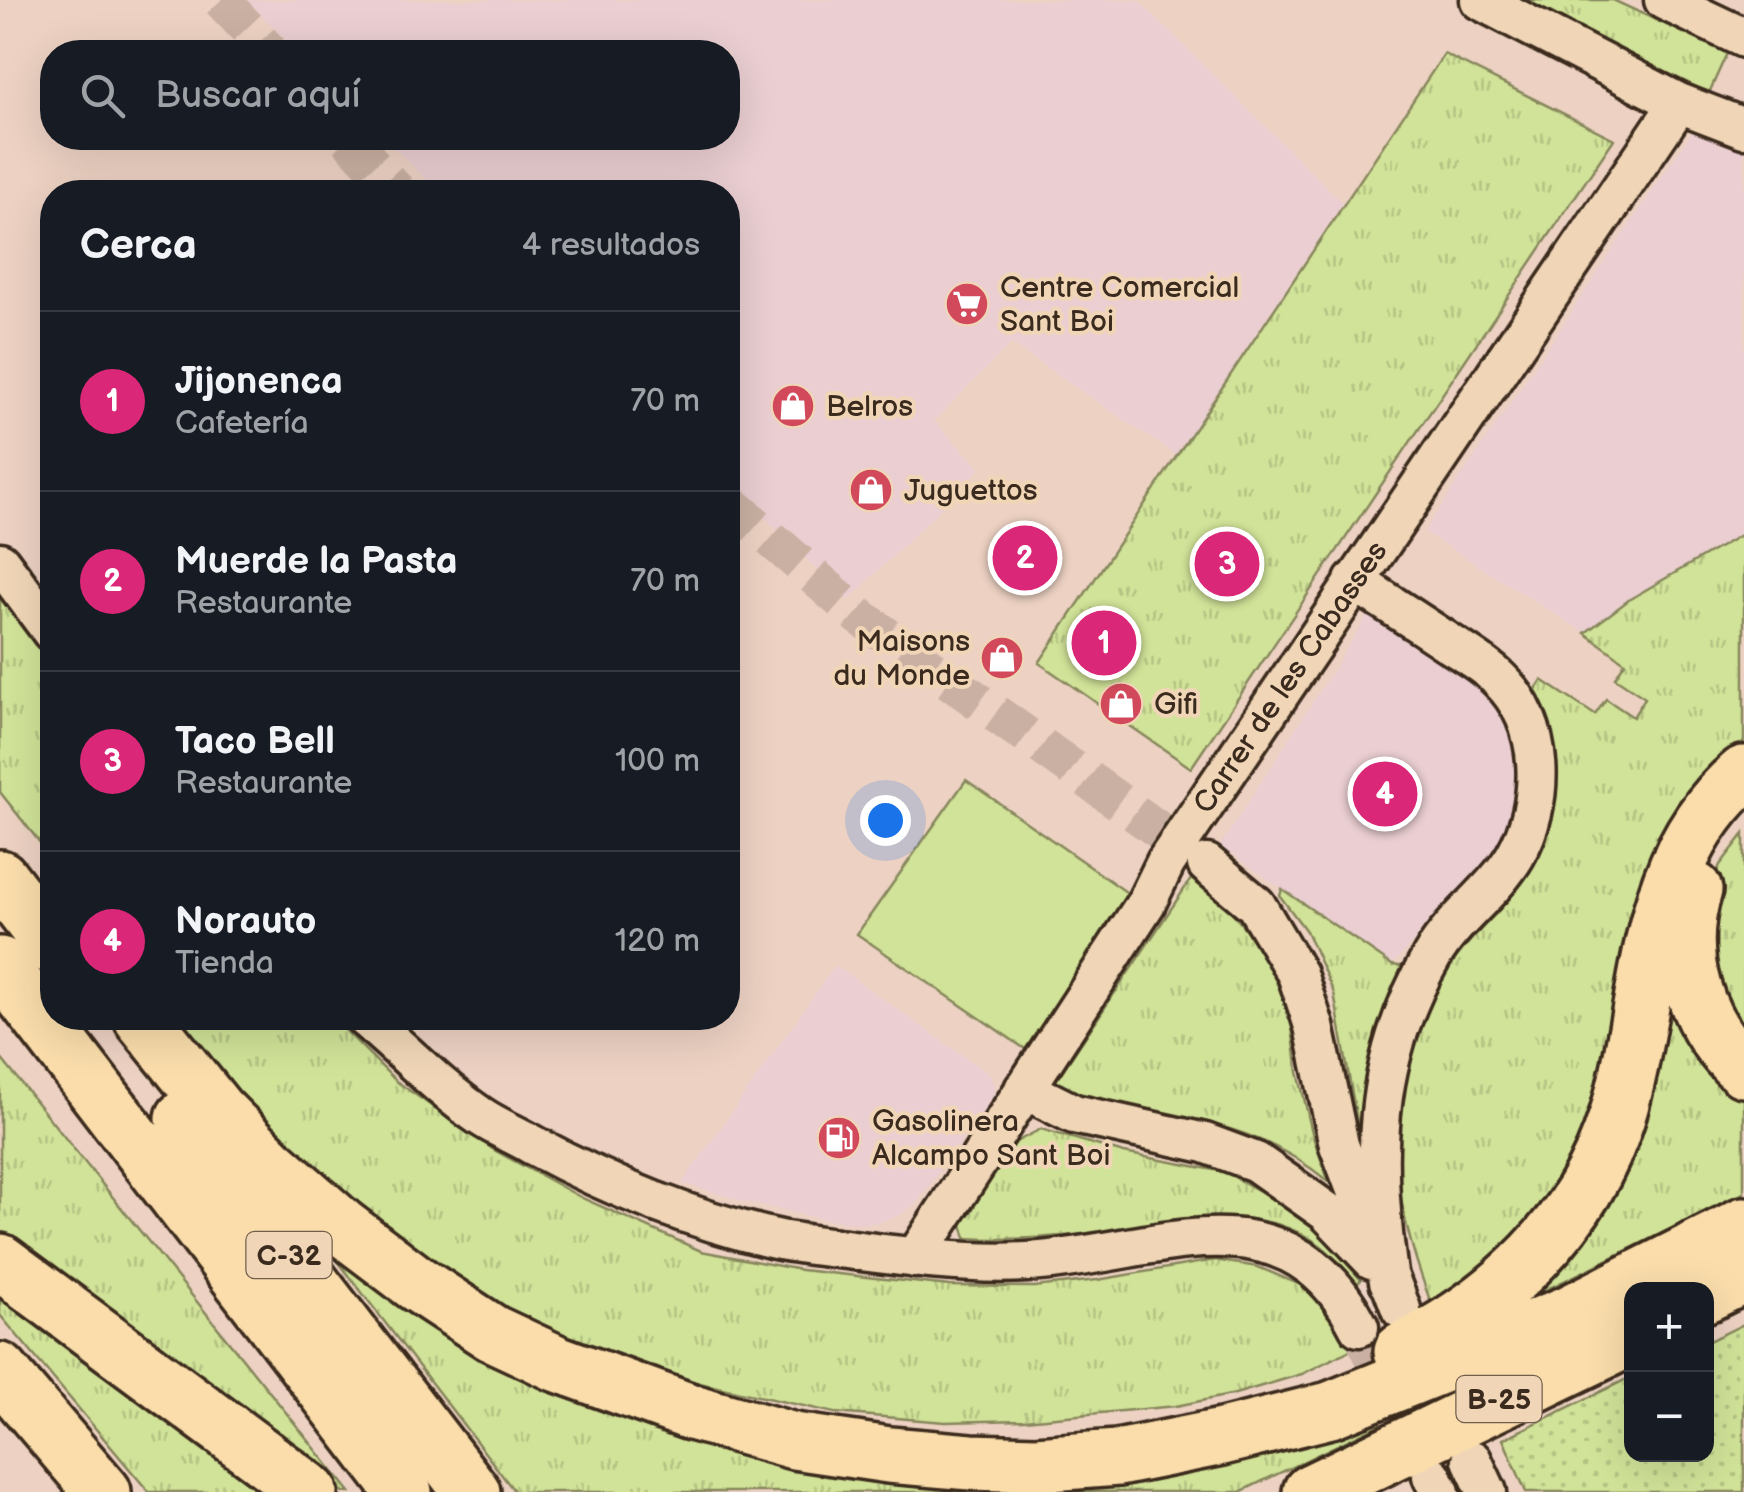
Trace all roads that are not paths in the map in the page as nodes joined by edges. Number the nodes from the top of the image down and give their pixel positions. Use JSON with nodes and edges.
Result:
{"nodes":[{"id":1,"x":1480,"y":0,"type":"edge"},
{"id":2,"x":1664,"y":0,"type":"edge"},
{"id":3,"x":1744,"y":38,"type":"edge"},
{"id":4,"x":1678,"y":103,"type":"junction"},
{"id":5,"x":1744,"y":128,"type":"edge"},
{"id":6,"x":0,"y":562,"type":"edge"},
{"id":7,"x":1354,"y":581,"type":"junction"},
{"id":8,"x":40,"y":616,"type":"edge"},
{"id":9,"x":1744,"y":774,"type":"edge"},
{"id":10,"x":1744,"y":809,"type":"edge"},
{"id":11,"x":0,"y":838,"type":"edge"},
{"id":12,"x":1207,"y":864,"type":"tunnel mouth"},
{"id":13,"x":0,"y":878,"type":"edge"},
{"id":14,"x":40,"y":888,"type":"edge"},
{"id":15,"x":40,"y":930,"type":"edge"},
{"id":16,"x":0,"y":965,"type":"edge"},
{"id":17,"x":0,"y":1010,"type":"edge"},
{"id":18,"x":40,"y":1016,"type":"edge"},
{"id":19,"x":51,"y":1030,"type":"edge"},
{"id":20,"x":116,"y":1030,"type":"edge"},
{"id":21,"x":152,"y":1030,"type":"edge"},
{"id":22,"x":379,"y":1030,"type":"edge"},
{"id":23,"x":1744,"y":1069,"type":"edge"},
{"id":24,"x":1024,"y":1089,"type":"junction"},
{"id":25,"x":164,"y":1175,"type":"junction"},
{"id":26,"x":1744,"y":1225,"type":"edge"},
{"id":27,"x":915,"y":1258,"type":"junction"},
{"id":28,"x":0,"y":1262,"type":"edge"},
{"id":29,"x":1744,"y":1275,"type":"edge"},
{"id":30,"x":1744,"y":1289,"type":"edge"},
{"id":31,"x":1714,"y":1290,"type":"edge"},
{"id":32,"x":1395,"y":1295,"type":"junction"},
{"id":33,"x":1714,"y":1302,"type":"edge"},
{"id":34,"x":1359,"y":1327,"type":"tunnel mouth"},
{"id":35,"x":1621,"y":1340,"type":"edge"},
{"id":36,"x":556,"y":1363,"type":"junction"},
{"id":37,"x":0,"y":1372,"type":"edge"},
{"id":38,"x":102,"y":1492,"type":"edge"},
{"id":39,"x":310,"y":1492,"type":"edge"},
{"id":40,"x":404,"y":1492,"type":"edge"},
{"id":41,"x":472,"y":1492,"type":"edge"},
{"id":42,"x":1312,"y":1492,"type":"edge"}],
"edges":[{"from":1,"to":4,"type":"street"},
{"from":2,"to":3,"type":"street"},
{"from":4,"to":5,"type":"street"},
{"from":4,"to":7,"type":"street","name":"Carrer de les Cabasses"},
{"from":6,"to":8,"type":"street"},
{"from":7,"to":24,"type":"street","name":"Carrer de les Cabasses"},
{"from":7,"to":32,"type":"street"},
{"from":9,"to":36,"type":"highway"},
{"from":10,"to":23,"type":"highway"},
{"from":11,"to":14,"type":"highway"},
{"from":12,"to":32,"type":"street"},
{"from":13,"to":15,"type":"highway"},
{"from":16,"to":18,"type":"highway","number":"C-32"},
{"from":17,"to":25,"type":"highway"},
{"from":19,"to":25,"type":"highway","number":"C-32"},
{"from":20,"to":41,"type":"highway","number":"C-32"},
{"from":21,"to":36,"type":"highway","number":"B-25"},
{"from":22,"to":27,"type":"street"},
{"from":24,"to":27,"type":"street","name":"Carrer de les Cabasses"},
{"from":24,"to":32,"type":"street"},
{"from":25,"to":40,"type":"highway","number":"C-32"},
{"from":26,"to":36,"type":"highway","number":"B-25"},
{"from":27,"to":34,"type":"street"},
{"from":28,"to":39,"type":"highway"},
{"from":29,"to":31,"type":"highway"},
{"from":30,"to":33,"type":"highway"},
{"from":35,"to":42,"type":"highway","number":"B-25"},
{"from":37,"to":38,"type":"highway"}]}
